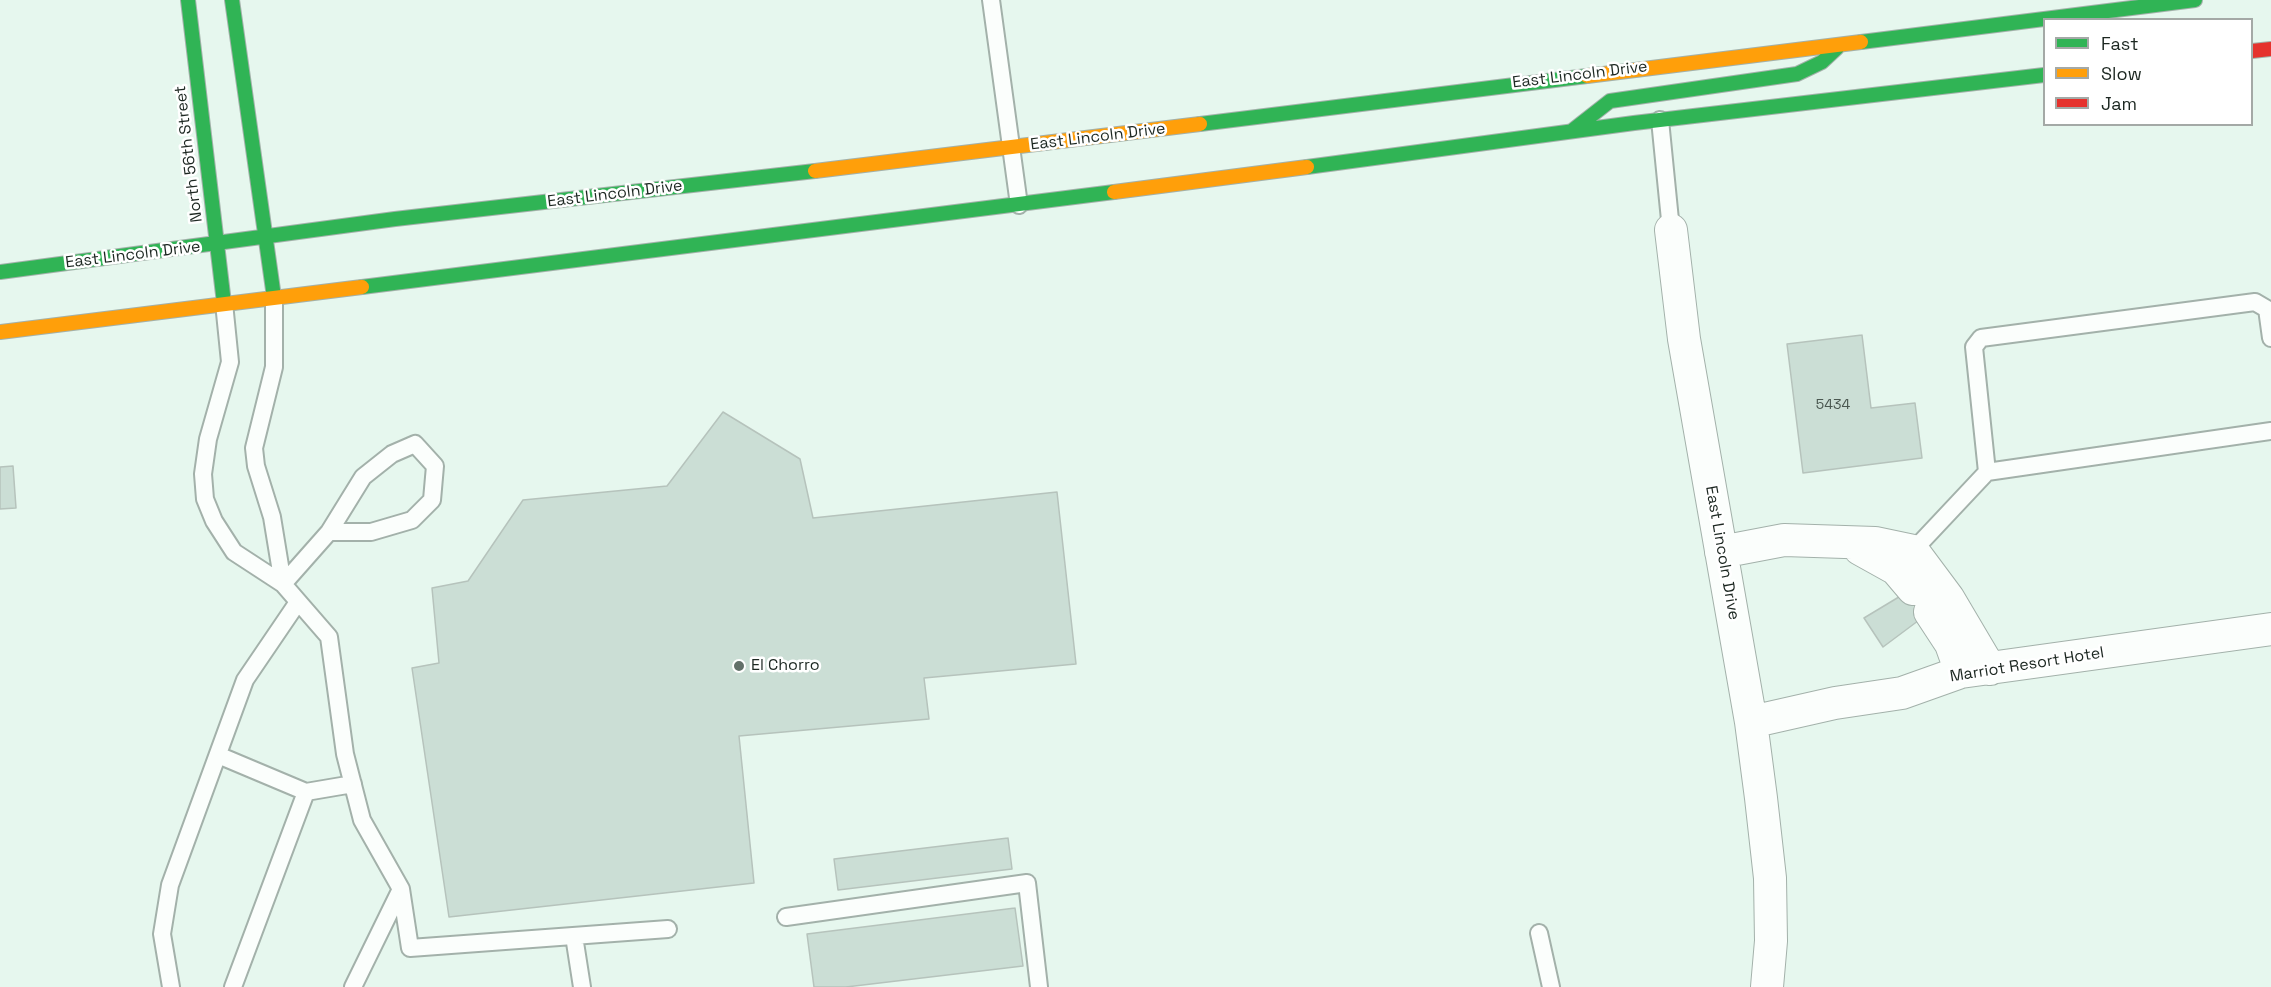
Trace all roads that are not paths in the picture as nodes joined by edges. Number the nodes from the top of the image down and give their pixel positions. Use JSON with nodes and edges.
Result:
{"nodes":[{"id":1,"x":188,"y":0,"type":"edge"},
{"id":2,"x":232,"y":0,"type":"edge"},
{"id":3,"x":991,"y":0,"type":"edge"},
{"id":4,"x":2195,"y":0,"type":"edge"},
{"id":5,"x":2051,"y":18,"type":"edge"},
{"id":6,"x":2043,"y":19,"type":"edge"},
{"id":7,"x":1842,"y":44,"type":"junction"},
{"id":8,"x":2271,"y":49,"type":"edge"},
{"id":9,"x":2253,"y":51,"type":"edge"},
{"id":10,"x":2043,"y":75,"type":"edge"},
{"id":11,"x":1660,"y":120,"type":"junction"},
{"id":12,"x":1572,"y":131,"type":"junction"},
{"id":13,"x":1011,"y":148,"type":"junction"},
{"id":14,"x":1019,"y":205,"type":"junction"},
{"id":15,"x":1671,"y":230,"type":"joint"},
{"id":16,"x":264,"y":238,"type":"junction"},
{"id":17,"x":216,"y":244,"type":"junction"},
{"id":18,"x":0,"y":272,"type":"edge"},
{"id":19,"x":274,"y":297,"type":"junction"},
{"id":20,"x":224,"y":303,"type":"junction"},
{"id":21,"x":0,"y":332,"type":"edge"},
{"id":22,"x":2271,"y":338,"type":"edge"},
{"id":23,"x":2271,"y":431,"type":"edge"},
{"id":24,"x":1987,"y":472,"type":"junction"},
{"id":25,"x":329,"y":532,"type":"junction"},
{"id":26,"x":1721,"y":552,"type":"junction"},
{"id":27,"x":1913,"y":580,"type":"junction"},
{"id":28,"x":283,"y":584,"type":"junction"},
{"id":29,"x":298,"y":602,"type":"junction"},
{"id":30,"x":2271,"y":629,"type":"edge"},
{"id":31,"x":1975,"y":671,"type":"junction"},
{"id":32,"x":1751,"y":722,"type":"junction"},
{"id":33,"x":218,"y":755,"type":"junction"},
{"id":34,"x":353,"y":784,"type":"junction"},
{"id":35,"x":306,"y":792,"type":"junction"},
{"id":36,"x":401,"y":889,"type":"junction"},
{"id":37,"x":786,"y":917,"type":"dead end"},
{"id":38,"x":668,"y":929,"type":"dead end"},
{"id":39,"x":1539,"y":933,"type":"dead end"},
{"id":40,"x":574,"y":936,"type":"junction"},
{"id":41,"x":171,"y":987,"type":"edge"},
{"id":42,"x":233,"y":987,"type":"edge"},
{"id":43,"x":352,"y":987,"type":"edge"},
{"id":44,"x":582,"y":987,"type":"edge"},
{"id":45,"x":1039,"y":987,"type":"edge"},
{"id":46,"x":1551,"y":987,"type":"edge"},
{"id":47,"x":1767,"y":987,"type":"edge"}],
"edges":[{"from":1,"to":17,"type":"main road","name":"North 56th Street"},
{"from":2,"to":16,"type":"main road"},
{"from":3,"to":13,"type":"lane"},
{"from":4,"to":5,"type":"main road","name":"East Lincoln Drive"},
{"from":6,"to":7,"type":"main road","name":"East Lincoln Drive"},
{"from":7,"to":12,"type":"main road"},
{"from":7,"to":13,"type":"main road","name":"East Lincoln Drive"},
{"from":8,"to":9,"type":"main road"},
{"from":10,"to":11,"type":"main road"},
{"from":11,"to":12,"type":"main road"},
{"from":11,"to":15,"type":"lane","name":"East Lincoln Drive"},
{"from":12,"to":14,"type":"main road"},
{"from":13,"to":14,"type":"lane"},
{"from":13,"to":16,"type":"main road","name":"East Lincoln Drive"},
{"from":14,"to":19,"type":"main road"},
{"from":15,"to":26,"type":"street","name":"East Lincoln Drive"},
{"from":16,"to":17,"type":"main road","name":"East Lincoln Drive"},
{"from":16,"to":19,"type":"main road"},
{"from":17,"to":18,"type":"main road","name":"East Lincoln Drive"},
{"from":17,"to":20,"type":"main road","name":"North 56th Street"},
{"from":19,"to":20,"type":"main road"},
{"from":19,"to":28,"type":"lane"},
{"from":20,"to":21,"type":"main road"},
{"from":20,"to":28,"type":"lane"},
{"from":22,"to":24,"type":"lane"},
{"from":23,"to":24,"type":"lane"},
{"from":24,"to":27,"type":"lane"},
{"from":25,"to":25,"type":"lane"},
{"from":25,"to":28,"type":"lane"},
{"from":26,"to":27,"type":"street"},
{"from":26,"to":32,"type":"street","name":"East Lincoln Drive"},
{"from":27,"to":31,"type":"street"},
{"from":27,"to":31,"type":"street"},
{"from":28,"to":29,"type":"lane"},
{"from":29,"to":33,"type":"lane"},
{"from":29,"to":34,"type":"lane"},
{"from":30,"to":31,"type":"street","name":"Marriot Resort Hotel"},
{"from":31,"to":32,"type":"street","name":"Marriot Resort Hotel"},
{"from":32,"to":47,"type":"street","name":"East Lincoln Drive"},
{"from":33,"to":35,"type":"lane"},
{"from":33,"to":41,"type":"lane"},
{"from":34,"to":35,"type":"lane"},
{"from":34,"to":36,"type":"lane"},
{"from":35,"to":42,"type":"lane"},
{"from":36,"to":40,"type":"lane"},
{"from":36,"to":43,"type":"lane"},
{"from":37,"to":45,"type":"lane"},
{"from":38,"to":40,"type":"lane"},
{"from":39,"to":46,"type":"lane"},
{"from":40,"to":44,"type":"lane"}]}
